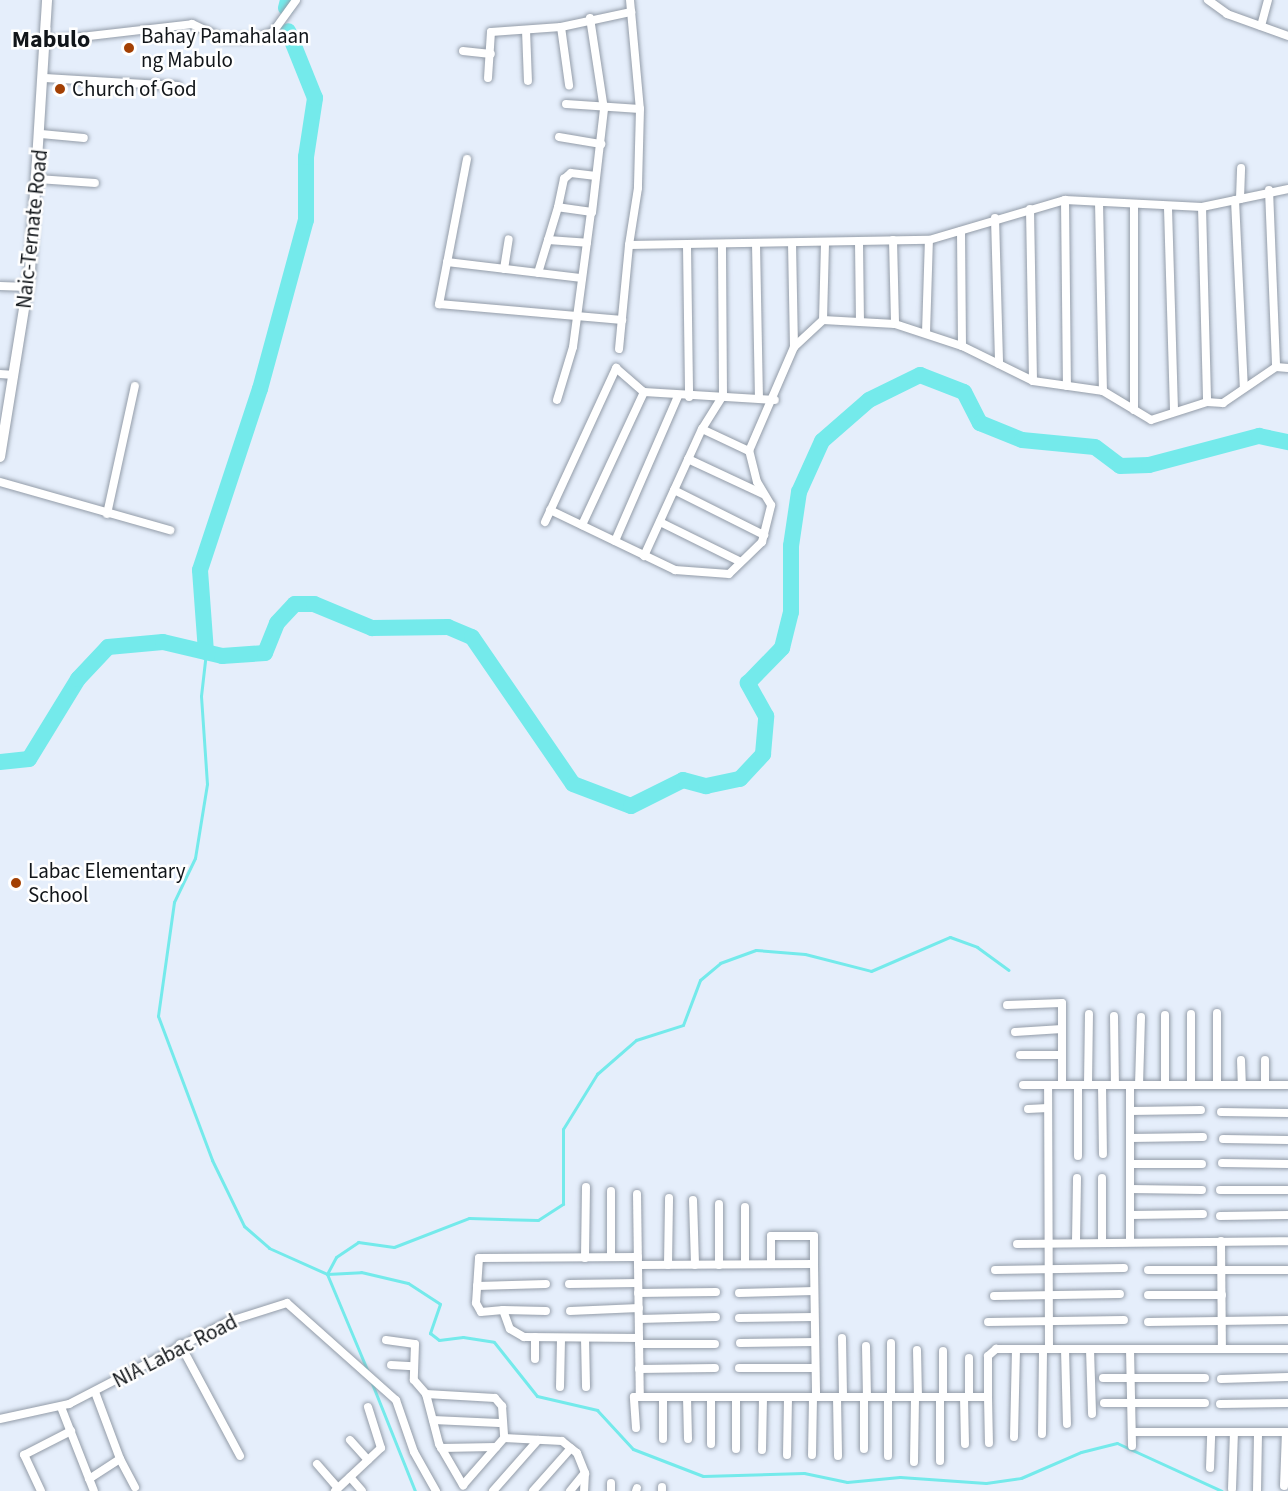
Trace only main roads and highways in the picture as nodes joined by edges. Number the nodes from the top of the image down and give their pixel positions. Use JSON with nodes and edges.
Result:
{"nodes":[{"id":1,"x":47,"y":0,"type":"edge"},
{"id":2,"x":0,"y":457,"type":"edge"}],
"edges":[{"from":1,"to":2,"type":"main road","name":"Naic-Ternate Road"}]}
